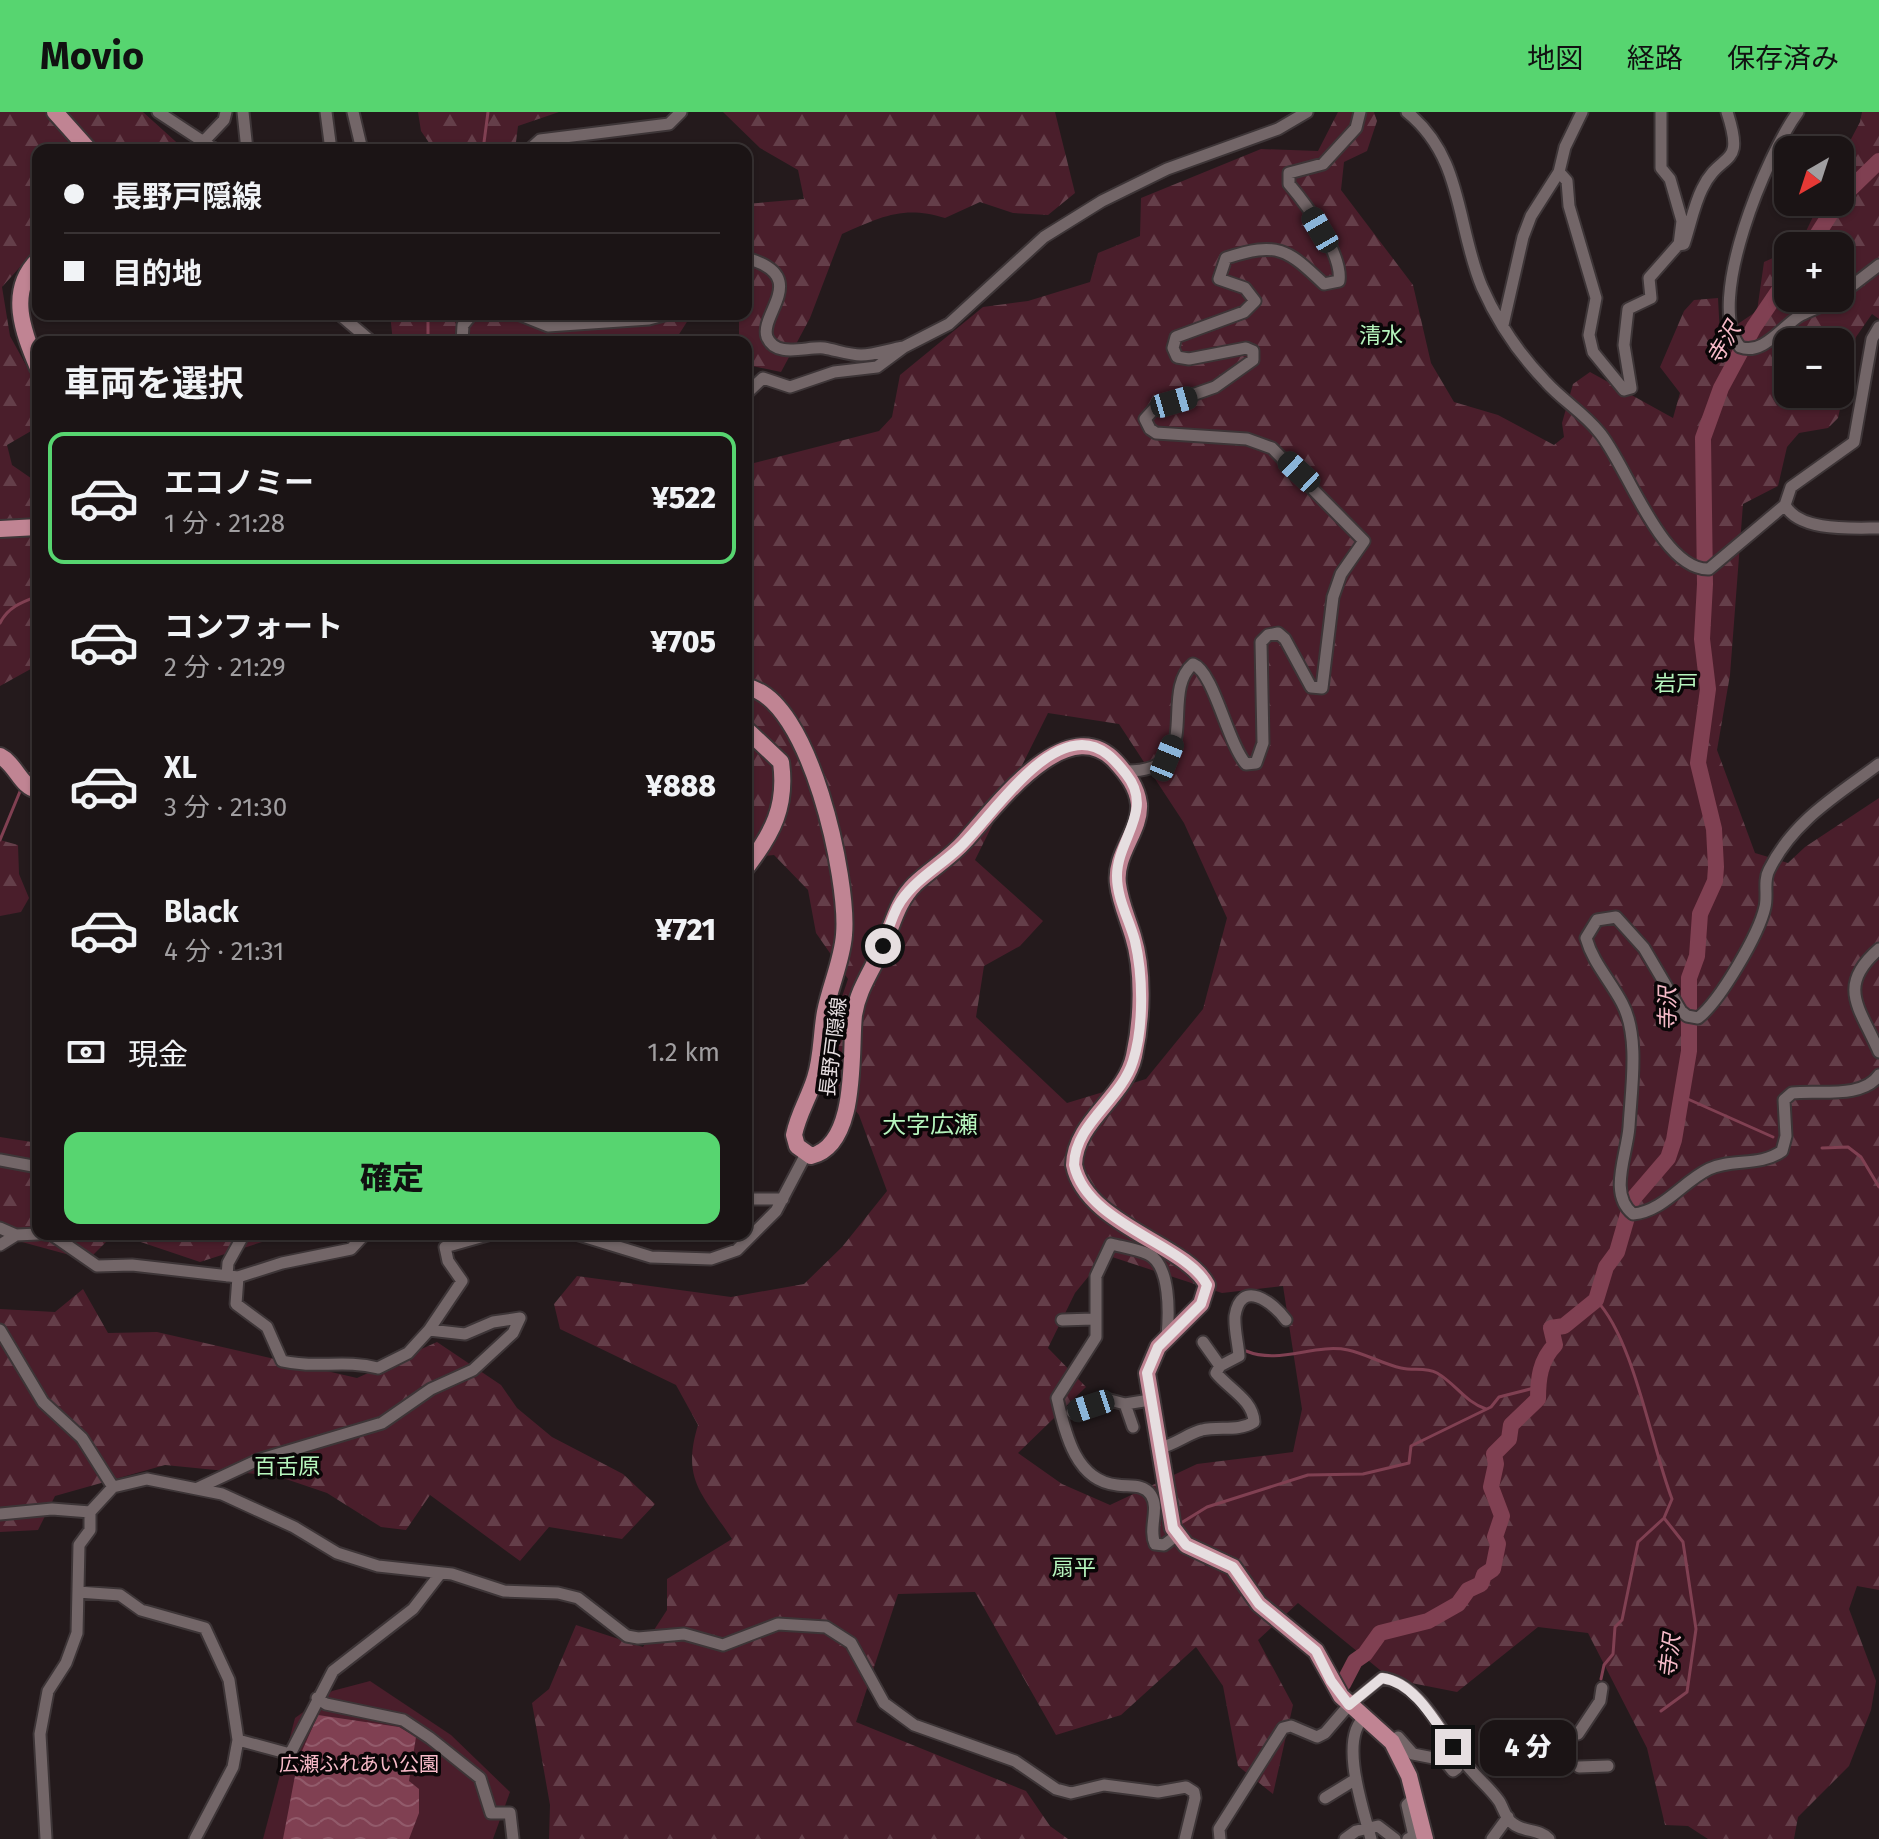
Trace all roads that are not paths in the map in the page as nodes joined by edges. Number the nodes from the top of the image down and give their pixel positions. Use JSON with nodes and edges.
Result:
{"nodes":[{"id":1,"x":55,"y":112,"type":"edge"},
{"id":2,"x":158,"y":112,"type":"edge"},
{"id":3,"x":226,"y":112,"type":"edge"},
{"id":4,"x":243,"y":112,"type":"edge"},
{"id":5,"x":326,"y":112,"type":"edge"},
{"id":6,"x":353,"y":112,"type":"edge"},
{"id":7,"x":681,"y":112,"type":"edge"},
{"id":8,"x":1307,"y":112,"type":"edge"},
{"id":9,"x":1360,"y":112,"type":"edge"},
{"id":10,"x":1407,"y":112,"type":"edge"},
{"id":11,"x":1582,"y":112,"type":"edge"},
{"id":12,"x":1661,"y":112,"type":"edge"},
{"id":13,"x":1727,"y":112,"type":"edge"},
{"id":14,"x":1798,"y":112,"type":"edge"},
{"id":15,"x":204,"y":141,"type":"junction"},
{"id":16,"x":84,"y":144,"type":"edge"},
{"id":17,"x":208,"y":144,"type":"edge"},
{"id":18,"x":246,"y":144,"type":"edge"},
{"id":19,"x":330,"y":144,"type":"edge"},
{"id":20,"x":361,"y":144,"type":"edge"},
{"id":21,"x":536,"y":144,"type":"edge"},
{"id":22,"x":1559,"y":172,"type":"junction"},
{"id":23,"x":1678,"y":245,"type":"junction"},
{"id":24,"x":752,"y":262,"type":"edge"},
{"id":25,"x":1879,"y":265,"type":"edge"},
{"id":26,"x":32,"y":268,"type":"edge"},
{"id":27,"x":1854,"y":284,"type":"edge"},
{"id":28,"x":1807,"y":312,"type":"edge"},
{"id":29,"x":346,"y":320,"type":"edge"},
{"id":30,"x":533,"y":320,"type":"edge"},
{"id":31,"x":635,"y":320,"type":"edge"},
{"id":32,"x":1503,"y":325,"type":"junction"},
{"id":33,"x":1879,"y":327,"type":"edge"},
{"id":34,"x":365,"y":336,"type":"edge"},
{"id":35,"x":904,"y":347,"type":"junction"},
{"id":36,"x":32,"y":353,"type":"edge"},
{"id":37,"x":752,"y":388,"type":"edge"},
{"id":38,"x":1785,"y":505,"type":"junction"},
{"id":39,"x":32,"y":527,"type":"edge"},
{"id":40,"x":1879,"y":528,"type":"edge"},
{"id":41,"x":0,"y":529,"type":"edge"},
{"id":42,"x":752,"y":689,"type":"edge"},
{"id":43,"x":752,"y":735,"type":"edge"},
{"id":44,"x":0,"y":756,"type":"edge"},
{"id":45,"x":1879,"y":764,"type":"edge"},
{"id":46,"x":1123,"y":771,"type":"junction"},
{"id":47,"x":32,"y":788,"type":"edge"},
{"id":48,"x":752,"y":859,"type":"edge"},
{"id":49,"x":1879,"y":949,"type":"edge"},
{"id":50,"x":1879,"y":1052,"type":"edge"},
{"id":51,"x":1879,"y":1075,"type":"edge"},
{"id":52,"x":806,"y":1154,"type":"junction"},
{"id":53,"x":0,"y":1160,"type":"edge"},
{"id":54,"x":32,"y":1166,"type":"edge"},
{"id":55,"x":752,"y":1199,"type":"edge"},
{"id":56,"x":783,"y":1199,"type":"junction"},
{"id":57,"x":0,"y":1228,"type":"edge"},
{"id":58,"x":32,"y":1234,"type":"edge"},
{"id":59,"x":16,"y":1235,"type":"junction"},
{"id":60,"x":752,"y":1239,"type":"edge"},
{"id":61,"x":60,"y":1240,"type":"edge"},
{"id":62,"x":241,"y":1240,"type":"edge"},
{"id":63,"x":359,"y":1240,"type":"edge"},
{"id":64,"x":470,"y":1240,"type":"edge"},
{"id":65,"x":596,"y":1240,"type":"edge"},
{"id":66,"x":750,"y":1240,"type":"edge"},
{"id":67,"x":0,"y":1245,"type":"edge"},
{"id":68,"x":232,"y":1276,"type":"junction"},
{"id":69,"x":1093,"y":1319,"type":"junction"},
{"id":70,"x":1062,"y":1320,"type":"dead end"},
{"id":71,"x":1286,"y":1320,"type":"dead end"},
{"id":72,"x":0,"y":1330,"type":"edge"},
{"id":73,"x":429,"y":1330,"type":"junction"},
{"id":74,"x":1167,"y":1336,"type":"junction"},
{"id":75,"x":1203,"y":1342,"type":"dead end"},
{"id":76,"x":1220,"y":1366,"type":"junction"},
{"id":77,"x":1150,"y":1400,"type":"junction"},
{"id":78,"x":1125,"y":1404,"type":"junction"},
{"id":79,"x":1072,"y":1412,"type":"dead end"},
{"id":80,"x":1133,"y":1427,"type":"dead end"},
{"id":81,"x":1160,"y":1448,"type":"junction"},
{"id":82,"x":113,"y":1487,"type":"junction"},
{"id":83,"x":197,"y":1488,"type":"junction"},
{"id":84,"x":90,"y":1512,"type":"junction"},
{"id":85,"x":0,"y":1514,"type":"edge"},
{"id":86,"x":1177,"y":1535,"type":"junction"},
{"id":87,"x":440,"y":1574,"type":"junction"},
{"id":88,"x":78,"y":1592,"type":"junction"},
{"id":89,"x":1602,"y":1688,"type":"dead end"},
{"id":90,"x":317,"y":1698,"type":"junction"},
{"id":91,"x":1349,"y":1705,"type":"junction"},
{"id":92,"x":1365,"y":1717,"type":"junction"},
{"id":93,"x":1578,"y":1734,"type":"dead end"},
{"id":94,"x":238,"y":1740,"type":"junction"},
{"id":95,"x":1392,"y":1742,"type":"junction"},
{"id":96,"x":1453,"y":1747,"type":"junction"},
{"id":97,"x":1608,"y":1766,"type":"dead end"},
{"id":98,"x":1579,"y":1767,"type":"dead end"},
{"id":99,"x":1356,"y":1779,"type":"junction"},
{"id":100,"x":1325,"y":1798,"type":"dead end"},
{"id":101,"x":1413,"y":1799,"type":"junction"},
{"id":102,"x":1508,"y":1817,"type":"junction"},
{"id":103,"x":1369,"y":1833,"type":"edge"},
{"id":104,"x":46,"y":1839,"type":"edge"},
{"id":105,"x":195,"y":1839,"type":"edge"},
{"id":106,"x":513,"y":1839,"type":"edge"},
{"id":107,"x":1185,"y":1839,"type":"edge"},
{"id":108,"x":1220,"y":1839,"type":"edge"},
{"id":109,"x":1345,"y":1839,"type":"edge"},
{"id":110,"x":1395,"y":1839,"type":"edge"},
{"id":111,"x":1408,"y":1839,"type":"edge"},
{"id":112,"x":1425,"y":1839,"type":"edge"},
{"id":113,"x":1492,"y":1839,"type":"edge"},
{"id":114,"x":1549,"y":1839,"type":"edge"}],
"edges":[{"from":1,"to":16,"type":"main road"},
{"from":2,"to":15,"type":"street"},
{"from":3,"to":15,"type":"street"},
{"from":4,"to":18,"type":"street"},
{"from":5,"to":19,"type":"street"},
{"from":6,"to":20,"type":"street"},
{"from":7,"to":21,"type":"street"},
{"from":8,"to":35,"type":"street"},
{"from":9,"to":46,"type":"street"},
{"from":10,"to":32,"type":"street"},
{"from":11,"to":22,"type":"street"},
{"from":12,"to":23,"type":"street"},
{"from":13,"to":23,"type":"street"},
{"from":14,"to":28,"type":"street"},
{"from":15,"to":17,"type":"street"},
{"from":22,"to":23,"type":"street"},
{"from":22,"to":32,"type":"street"},
{"from":24,"to":35,"type":"street"},
{"from":25,"to":27,"type":"street"},
{"from":26,"to":36,"type":"main road"},
{"from":29,"to":34,"type":"street"},
{"from":30,"to":31,"type":"street"},
{"from":32,"to":38,"type":"street"},
{"from":33,"to":38,"type":"street"},
{"from":35,"to":37,"type":"street"},
{"from":38,"to":40,"type":"street"},
{"from":39,"to":41,"type":"main road"},
{"from":42,"to":52,"type":"main road","name":"長野戸隠線"},
{"from":43,"to":48,"type":"main road"},
{"from":44,"to":47,"type":"main road"},
{"from":45,"to":51,"type":"street"},
{"from":46,"to":52,"type":"main road","name":"長野戸隠線"},
{"from":46,"to":74,"type":"main road","name":"長野戸隠線"},
{"from":49,"to":50,"type":"street"},
{"from":52,"to":56,"type":"street"},
{"from":53,"to":54,"type":"street"},
{"from":55,"to":56,"type":"street"},
{"from":56,"to":60,"type":"street"},
{"from":57,"to":59,"type":"street"},
{"from":58,"to":59,"type":"street"},
{"from":59,"to":67,"type":"street"},
{"from":61,"to":68,"type":"street"},
{"from":62,"to":68,"type":"street"},
{"from":63,"to":68,"type":"street"},
{"from":64,"to":73,"type":"street"},
{"from":65,"to":66,"type":"street"},
{"from":68,"to":73,"type":"street"},
{"from":69,"to":70,"type":"street"},
{"from":69,"to":74,"type":"street"},
{"from":69,"to":86,"type":"street"},
{"from":71,"to":76,"type":"street"},
{"from":72,"to":82,"type":"street"},
{"from":73,"to":83,"type":"street"},
{"from":74,"to":77,"type":"main road","name":"長野戸隠線"},
{"from":75,"to":76,"type":"street"},
{"from":76,"to":81,"type":"street"},
{"from":77,"to":78,"type":"street"},
{"from":77,"to":81,"type":"main road","name":"長野戸隠線"},
{"from":78,"to":79,"type":"street"},
{"from":78,"to":80,"type":"street"},
{"from":81,"to":86,"type":"main road","name":"長野戸隠線"},
{"from":82,"to":83,"type":"street"},
{"from":82,"to":84,"type":"street"},
{"from":83,"to":87,"type":"street"},
{"from":84,"to":85,"type":"street"},
{"from":84,"to":88,"type":"street"},
{"from":86,"to":91,"type":"main road"},
{"from":87,"to":90,"type":"street"},
{"from":87,"to":107,"type":"street"},
{"from":88,"to":94,"type":"street"},
{"from":88,"to":104,"type":"street"},
{"from":89,"to":93,"type":"street"},
{"from":90,"to":94,"type":"street"},
{"from":90,"to":106,"type":"street"},
{"from":91,"to":92,"type":"main road"},
{"from":91,"to":96,"type":"street"},
{"from":91,"to":108,"type":"street"},
{"from":92,"to":95,"type":"main road"},
{"from":92,"to":99,"type":"street"},
{"from":94,"to":105,"type":"street"},
{"from":95,"to":96,"type":"street"},
{"from":95,"to":101,"type":"main road"},
{"from":96,"to":102,"type":"street"},
{"from":97,"to":98,"type":"street"},
{"from":99,"to":100,"type":"street"},
{"from":99,"to":103,"type":"street"},
{"from":101,"to":111,"type":"street"},
{"from":101,"to":112,"type":"main road"},
{"from":102,"to":113,"type":"street"},
{"from":102,"to":114,"type":"street"},
{"from":103,"to":109,"type":"street"},
{"from":103,"to":110,"type":"street"}]}
